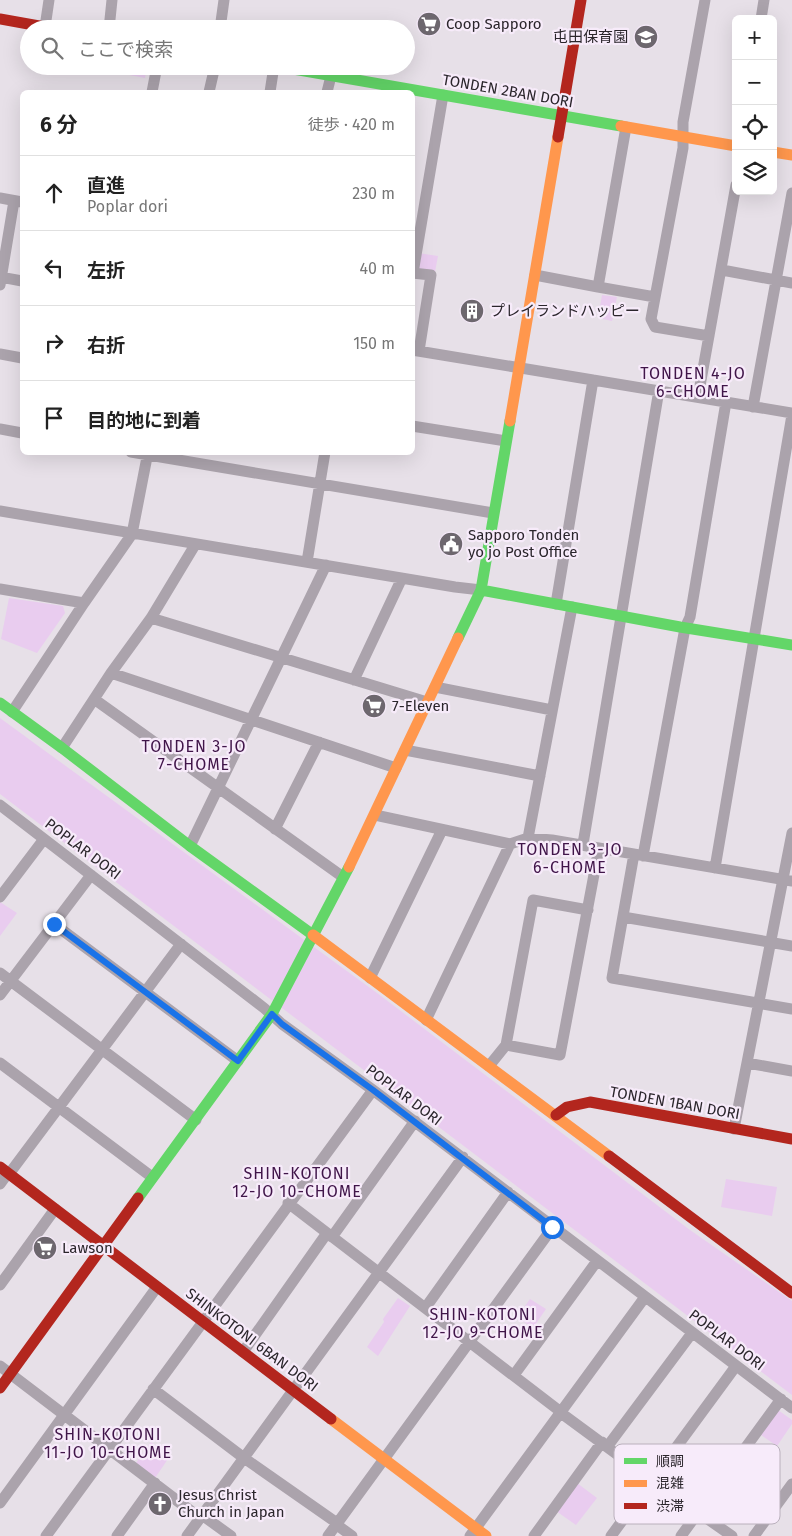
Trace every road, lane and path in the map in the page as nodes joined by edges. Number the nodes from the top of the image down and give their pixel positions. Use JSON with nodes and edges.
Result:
{"nodes":[{"id":1,"x":49,"y":0,"type":"edge"},
{"id":2,"x":112,"y":0,"type":"edge"},
{"id":3,"x":224,"y":0,"type":"edge"},
{"id":4,"x":581,"y":0,"type":"edge"},
{"id":5,"x":704,"y":0,"type":"edge"},
{"id":6,"x":764,"y":0,"type":"edge"},
{"id":7,"x":762,"y":15,"type":"edge"},
{"id":8,"x":0,"y":19,"type":"edge"},
{"id":9,"x":46,"y":20,"type":"edge"},
{"id":10,"x":110,"y":20,"type":"edge"},
{"id":11,"x":221,"y":20,"type":"edge"},
{"id":12,"x":20,"y":23,"type":"edge"},
{"id":13,"x":155,"y":75,"type":"edge"},
{"id":14,"x":212,"y":75,"type":"edge"},
{"id":15,"x":273,"y":75,"type":"edge"},
{"id":16,"x":325,"y":75,"type":"edge"},
{"id":17,"x":331,"y":76,"type":"junction"},
{"id":18,"x":384,"y":89,"type":"edge"},
{"id":19,"x":152,"y":90,"type":"edge"},
{"id":20,"x":209,"y":90,"type":"edge"},
{"id":21,"x":270,"y":90,"type":"edge"},
{"id":22,"x":328,"y":90,"type":"edge"},
{"id":23,"x":415,"y":92,"type":"edge"},
{"id":24,"x":443,"y":95,"type":"junction"},
{"id":25,"x":561,"y":115,"type":"junction"},
{"id":26,"x":626,"y":126,"type":"junction"},
{"id":27,"x":683,"y":136,"type":"junction"},
{"id":28,"x":732,"y":145,"type":"edge"},
{"id":29,"x":777,"y":153,"type":"edge"},
{"id":30,"x":792,"y":155,"type":"edge"},
{"id":31,"x":792,"y":193,"type":"edge"},
{"id":32,"x":734,"y":195,"type":"edge"},
{"id":33,"x":0,"y":198,"type":"edge"},
{"id":34,"x":18,"y":202,"type":"edge"},
{"id":35,"x":415,"y":261,"type":"edge"},
{"id":36,"x":722,"y":270,"type":"junction"},
{"id":37,"x":415,"y":273,"type":"edge"},
{"id":38,"x":535,"y":275,"type":"junction"},
{"id":39,"x":0,"y":280,"type":"edge"},
{"id":40,"x":777,"y":280,"type":"junction"},
{"id":41,"x":20,"y":281,"type":"edge"},
{"id":42,"x":792,"y":283,"type":"edge"},
{"id":43,"x":598,"y":287,"type":"junction"},
{"id":44,"x":655,"y":297,"type":"junction"},
{"id":45,"x":709,"y":336,"type":"junction"},
{"id":46,"x":416,"y":350,"type":"edge"},
{"id":47,"x":0,"y":354,"type":"edge"},
{"id":48,"x":20,"y":358,"type":"edge"},
{"id":49,"x":518,"y":367,"type":"junction"},
{"id":50,"x":593,"y":380,"type":"junction"},
{"id":51,"x":659,"y":390,"type":"junction"},
{"id":52,"x":698,"y":397,"type":"junction"},
{"id":53,"x":726,"y":402,"type":"junction"},
{"id":54,"x":753,"y":407,"type":"junction"},
{"id":55,"x":792,"y":414,"type":"edge"},
{"id":56,"x":415,"y":426,"type":"edge"},
{"id":57,"x":0,"y":430,"type":"edge"},
{"id":58,"x":20,"y":433,"type":"edge"},
{"id":59,"x":506,"y":441,"type":"junction"},
{"id":60,"x":148,"y":455,"type":"edge"},
{"id":61,"x":154,"y":455,"type":"edge"},
{"id":62,"x":325,"y":455,"type":"edge"},
{"id":63,"x":320,"y":484,"type":"junction"},
{"id":64,"x":0,"y":511,"type":"edge"},
{"id":65,"x":493,"y":513,"type":"junction"},
{"id":66,"x":132,"y":534,"type":"junction"},
{"id":67,"x":196,"y":545,"type":"junction"},
{"id":68,"x":306,"y":562,"type":"junction"},
{"id":69,"x":326,"y":565,"type":"junction"},
{"id":70,"x":402,"y":578,"type":"junction"},
{"id":71,"x":0,"y":589,"type":"edge"},
{"id":72,"x":481,"y":590,"type":"junction"},
{"id":73,"x":84,"y":603,"type":"junction"},
{"id":74,"x":556,"y":604,"type":"junction"},
{"id":75,"x":572,"y":607,"type":"junction"},
{"id":76,"x":622,"y":616,"type":"junction"},
{"id":77,"x":151,"y":618,"type":"junction"},
{"id":78,"x":685,"y":628,"type":"junction"},
{"id":79,"x":754,"y":638,"type":"junction"},
{"id":80,"x":792,"y":645,"type":"edge"},
{"id":81,"x":282,"y":657,"type":"junction"},
{"id":82,"x":111,"y":673,"type":"junction"},
{"id":83,"x":354,"y":680,"type":"junction"},
{"id":84,"x":435,"y":687,"type":"junction"},
{"id":85,"x":94,"y":699,"type":"junction"},
{"id":86,"x":427,"y":702,"type":"junction"},
{"id":87,"x":0,"y":703,"type":"edge"},
{"id":88,"x":552,"y":710,"type":"junction"},
{"id":89,"x":12,"y":712,"type":"junction"},
{"id":90,"x":250,"y":721,"type":"junction"},
{"id":91,"x":319,"y":742,"type":"junction"},
{"id":92,"x":62,"y":748,"type":"junction"},
{"id":93,"x":405,"y":750,"type":"junction"},
{"id":94,"x":396,"y":768,"type":"junction"},
{"id":95,"x":540,"y":776,"type":"junction"},
{"id":96,"x":218,"y":788,"type":"junction"},
{"id":97,"x":0,"y":805,"type":"edge"},
{"id":98,"x":374,"y":815,"type":"junction"},
{"id":99,"x":275,"y":829,"type":"junction"},
{"id":100,"x":442,"y":830,"type":"junction"},
{"id":101,"x":792,"y":833,"type":"edge"},
{"id":102,"x":528,"y":838,"type":"junction"},
{"id":103,"x":44,"y":839,"type":"junction"},
{"id":104,"x":510,"y":844,"type":"junction"},
{"id":105,"x":583,"y":844,"type":"junction"},
{"id":106,"x":190,"y":846,"type":"junction"},
{"id":107,"x":599,"y":848,"type":"junction"},
{"id":108,"x":639,"y":855,"type":"junction"},
{"id":109,"x":715,"y":868,"type":"junction"},
{"id":110,"x":91,"y":874,"type":"junction"},
{"id":111,"x":343,"y":877,"type":"junction"},
{"id":112,"x":788,"y":880,"type":"edge"},
{"id":113,"x":0,"y":897,"type":"edge"},
{"id":114,"x":588,"y":910,"type":"junction"},
{"id":115,"x":623,"y":917,"type":"junction"},
{"id":116,"x":54,"y":924,"type":"junction"},
{"id":117,"x":314,"y":936,"type":"junction"},
{"id":118,"x":772,"y":942,"type":"junction"},
{"id":119,"x":181,"y":944,"type":"junction"},
{"id":120,"x":792,"y":946,"type":"edge"},
{"id":121,"x":0,"y":973,"type":"edge"},
{"id":122,"x":370,"y":978,"type":"junction"},
{"id":123,"x":10,"y":982,"type":"junction"},
{"id":124,"x":146,"y":992,"type":"junction"},
{"id":125,"x":0,"y":995,"type":"edge"},
{"id":126,"x":759,"y":1003,"type":"junction"},
{"id":127,"x":792,"y":1009,"type":"edge"},
{"id":128,"x":272,"y":1014,"type":"junction"},
{"id":129,"x":426,"y":1020,"type":"junction"},
{"id":130,"x":506,"y":1045,"type":"junction"},
{"id":131,"x":102,"y":1049,"type":"junction"},
{"id":132,"x":238,"y":1061,"type":"junction"},
{"id":133,"x":0,"y":1063,"type":"edge"},
{"id":134,"x":747,"y":1063,"type":"junction"},
{"id":135,"x":488,"y":1066,"type":"junction"},
{"id":136,"x":792,"y":1071,"type":"edge"},
{"id":137,"x":373,"y":1090,"type":"junction"},
{"id":138,"x":59,"y":1108,"type":"junction"},
{"id":139,"x":556,"y":1115,"type":"junction"},
{"id":140,"x":196,"y":1120,"type":"junction"},
{"id":141,"x":415,"y":1121,"type":"junction"},
{"id":142,"x":734,"y":1129,"type":"junction"},
{"id":143,"x":792,"y":1139,"type":"edge"},
{"id":144,"x":462,"y":1157,"type":"junction"},
{"id":145,"x":6,"y":1171,"type":"edge"},
{"id":146,"x":152,"y":1177,"type":"junction"},
{"id":147,"x":0,"y":1184,"type":"edge"},
{"id":148,"x":508,"y":1192,"type":"junction"},
{"id":149,"x":288,"y":1203,"type":"junction"},
{"id":150,"x":55,"y":1209,"type":"junction"},
{"id":151,"x":552,"y":1227,"type":"junction"},
{"id":152,"x":330,"y":1235,"type":"junction"},
{"id":153,"x":104,"y":1246,"type":"junction"},
{"id":154,"x":597,"y":1261,"type":"junction"},
{"id":155,"x":379,"y":1272,"type":"junction"},
{"id":156,"x":0,"y":1285,"type":"edge"},
{"id":157,"x":157,"y":1286,"type":"junction"},
{"id":158,"x":792,"y":1293,"type":"edge"},
{"id":159,"x":645,"y":1297,"type":"junction"},
{"id":160,"x":426,"y":1307,"type":"junction"},
{"id":161,"x":203,"y":1321,"type":"junction"},
{"id":162,"x":692,"y":1333,"type":"junction"},
{"id":163,"x":470,"y":1342,"type":"junction"},
{"id":164,"x":243,"y":1352,"type":"junction"},
{"id":165,"x":0,"y":1366,"type":"edge"},
{"id":166,"x":736,"y":1366,"type":"junction"},
{"id":167,"x":11,"y":1374,"type":"junction"},
{"id":168,"x":514,"y":1375,"type":"junction"},
{"id":169,"x":0,"y":1388,"type":"edge"},
{"id":170,"x":154,"y":1389,"type":"junction"},
{"id":171,"x":294,"y":1390,"type":"junction"},
{"id":172,"x":781,"y":1400,"type":"junction"},
{"id":173,"x":792,"y":1408,"type":"edge"},
{"id":174,"x":561,"y":1412,"type":"junction"},
{"id":175,"x":64,"y":1415,"type":"junction"},
{"id":176,"x":679,"y":1444,"type":"edge"},
{"id":177,"x":748,"y":1444,"type":"edge"},
{"id":178,"x":604,"y":1445,"type":"junction"},
{"id":179,"x":109,"y":1450,"type":"junction"},
{"id":180,"x":614,"y":1452,"type":"edge"},
{"id":181,"x":244,"y":1458,"type":"junction"},
{"id":182,"x":384,"y":1459,"type":"junction"},
{"id":183,"x":155,"y":1484,"type":"junction"},
{"id":184,"x":792,"y":1484,"type":"edge"},
{"id":185,"x":780,"y":1500,"type":"edge"},
{"id":186,"x":0,"y":1503,"type":"edge"},
{"id":187,"x":201,"y":1517,"type":"junction"},
{"id":188,"x":337,"y":1524,"type":"junction"},
{"id":189,"x":621,"y":1524,"type":"edge"},
{"id":190,"x":690,"y":1524,"type":"edge"},
{"id":191,"x":716,"y":1524,"type":"edge"},
{"id":192,"x":763,"y":1524,"type":"edge"},
{"id":193,"x":473,"y":1532,"type":"edge"},
{"id":194,"x":46,"y":1536,"type":"edge"},
{"id":195,"x":117,"y":1536,"type":"edge"},
{"id":196,"x":187,"y":1536,"type":"edge"},
{"id":197,"x":231,"y":1536,"type":"edge"},
{"id":198,"x":328,"y":1536,"type":"edge"},
{"id":199,"x":352,"y":1536,"type":"edge"},
{"id":200,"x":486,"y":1536,"type":"edge"},
{"id":201,"x":534,"y":1536,"type":"edge"},
{"id":202,"x":612,"y":1536,"type":"edge"},
{"id":203,"x":681,"y":1536,"type":"edge"},
{"id":204,"x":732,"y":1536,"type":"edge"},
{"id":205,"x":754,"y":1536,"type":"edge"}],
"edges":[{"from":1,"to":9,"type":"street"},
{"from":2,"to":10,"type":"street"},
{"from":3,"to":11,"type":"street"},
{"from":4,"to":25,"type":"street"},
{"from":5,"to":27,"type":"street"},
{"from":6,"to":7,"type":"street"},
{"from":8,"to":12,"type":"street"},
{"from":13,"to":19,"type":"street"},
{"from":14,"to":20,"type":"street"},
{"from":15,"to":21,"type":"street"},
{"from":16,"to":17,"type":"street","name":"TONDEN 2BAN DORI"},
{"from":17,"to":18,"type":"street","name":"TONDEN 2BAN DORI"},
{"from":17,"to":22,"type":"street"},
{"from":23,"to":24,"type":"street","name":"TONDEN 2BAN DORI"},
{"from":24,"to":25,"type":"street","name":"TONDEN 2BAN DORI"},
{"from":24,"to":35,"type":"street"},
{"from":25,"to":26,"type":"street","name":"TONDEN 2BAN DORI"},
{"from":25,"to":38,"type":"street"},
{"from":26,"to":27,"type":"street","name":"TONDEN 2BAN DORI"},
{"from":26,"to":43,"type":"street"},
{"from":27,"to":28,"type":"street","name":"TONDEN 2BAN DORI"},
{"from":27,"to":44,"type":"street"},
{"from":29,"to":30,"type":"street"},
{"from":31,"to":40,"type":"street"},
{"from":32,"to":36,"type":"street"},
{"from":33,"to":34,"type":"street"},
{"from":34,"to":39,"type":"street"},
{"from":36,"to":40,"type":"street"},
{"from":36,"to":45,"type":"street"},
{"from":37,"to":46,"type":"street"},
{"from":38,"to":43,"type":"street"},
{"from":38,"to":49,"type":"street"},
{"from":39,"to":41,"type":"street"},
{"from":40,"to":42,"type":"street"},
{"from":40,"to":54,"type":"street"},
{"from":43,"to":44,"type":"street"},
{"from":44,"to":45,"type":"street"},
{"from":45,"to":52,"type":"street"},
{"from":46,"to":49,"type":"street"},
{"from":47,"to":48,"type":"street"},
{"from":49,"to":50,"type":"street"},
{"from":49,"to":59,"type":"street"},
{"from":50,"to":51,"type":"street"},
{"from":50,"to":74,"type":"street"},
{"from":51,"to":52,"type":"street"},
{"from":51,"to":76,"type":"street"},
{"from":52,"to":53,"type":"street"},
{"from":53,"to":54,"type":"street"},
{"from":53,"to":78,"type":"street"},
{"from":54,"to":55,"type":"street"},
{"from":55,"to":79,"type":"street"},
{"from":56,"to":59,"type":"street"},
{"from":57,"to":58,"type":"street"},
{"from":59,"to":65,"type":"street"},
{"from":60,"to":66,"type":"street"},
{"from":61,"to":63,"type":"street"},
{"from":62,"to":63,"type":"street"},
{"from":63,"to":65,"type":"street"},
{"from":63,"to":68,"type":"street"},
{"from":64,"to":66,"type":"street"},
{"from":65,"to":72,"type":"street"},
{"from":66,"to":67,"type":"street"},
{"from":66,"to":73,"type":"street"},
{"from":67,"to":68,"type":"street"},
{"from":67,"to":77,"type":"street"},
{"from":68,"to":69,"type":"street"},
{"from":69,"to":70,"type":"street"},
{"from":69,"to":81,"type":"street"},
{"from":70,"to":72,"type":"street"},
{"from":70,"to":83,"type":"street"},
{"from":71,"to":73,"type":"street"},
{"from":72,"to":74,"type":"street"},
{"from":72,"to":84,"type":"street"},
{"from":73,"to":89,"type":"street"},
{"from":74,"to":75,"type":"street"},
{"from":75,"to":76,"type":"street"},
{"from":75,"to":88,"type":"street"},
{"from":76,"to":78,"type":"street"},
{"from":76,"to":105,"type":"street"},
{"from":77,"to":81,"type":"street"},
{"from":77,"to":82,"type":"street"},
{"from":78,"to":79,"type":"street"},
{"from":78,"to":108,"type":"street"},
{"from":79,"to":80,"type":"street"},
{"from":79,"to":109,"type":"street"},
{"from":81,"to":83,"type":"street"},
{"from":81,"to":90,"type":"street"},
{"from":82,"to":85,"type":"street"},
{"from":82,"to":90,"type":"street"},
{"from":83,"to":86,"type":"street"},
{"from":84,"to":86,"type":"street"},
{"from":84,"to":88,"type":"street"},
{"from":85,"to":92,"type":"street"},
{"from":85,"to":96,"type":"street"},
{"from":86,"to":93,"type":"street"},
{"from":87,"to":89,"type":"street"},
{"from":88,"to":95,"type":"street"},
{"from":89,"to":92,"type":"street"},
{"from":90,"to":91,"type":"street"},
{"from":90,"to":96,"type":"street"},
{"from":91,"to":94,"type":"street"},
{"from":91,"to":99,"type":"street"},
{"from":92,"to":106,"type":"street"},
{"from":93,"to":94,"type":"street"},
{"from":93,"to":95,"type":"street"},
{"from":94,"to":98,"type":"street"},
{"from":95,"to":102,"type":"street"},
{"from":96,"to":99,"type":"street"},
{"from":96,"to":106,"type":"street"},
{"from":97,"to":103,"type":"street","name":"POPLAR DORI"},
{"from":98,"to":100,"type":"street"},
{"from":98,"to":111,"type":"street"},
{"from":99,"to":111,"type":"street"},
{"from":100,"to":104,"type":"street"},
{"from":100,"to":122,"type":"street"},
{"from":101,"to":112,"type":"street"},
{"from":102,"to":104,"type":"street"},
{"from":102,"to":105,"type":"street"},
{"from":103,"to":110,"type":"street","name":"POPLAR DORI"},
{"from":103,"to":113,"type":"street"},
{"from":104,"to":129,"type":"street"},
{"from":105,"to":107,"type":"street"},
{"from":106,"to":117,"type":"street"},
{"from":107,"to":108,"type":"street"},
{"from":107,"to":114,"type":"street"},
{"from":108,"to":109,"type":"street"},
{"from":108,"to":115,"type":"street"},
{"from":109,"to":112,"type":"street"},
{"from":110,"to":116,"type":"street"},
{"from":110,"to":119,"type":"street","name":"POPLAR DORI"},
{"from":111,"to":117,"type":"street"},
{"from":112,"to":118,"type":"street"},
{"from":114,"to":130,"type":"street"},
{"from":114,"to":130,"type":"street"},
{"from":115,"to":118,"type":"street"},
{"from":115,"to":126,"type":"street"},
{"from":116,"to":123,"type":"street"},
{"from":116,"to":124,"type":"street"},
{"from":117,"to":122,"type":"street"},
{"from":117,"to":128,"type":"street"},
{"from":118,"to":120,"type":"street"},
{"from":118,"to":126,"type":"street"},
{"from":119,"to":124,"type":"street"},
{"from":119,"to":128,"type":"street","name":"POPLAR DORI"},
{"from":121,"to":123,"type":"street"},
{"from":122,"to":129,"type":"street"},
{"from":123,"to":125,"type":"street"},
{"from":123,"to":131,"type":"street"},
{"from":124,"to":131,"type":"street"},
{"from":124,"to":132,"type":"street"},
{"from":126,"to":127,"type":"street"},
{"from":126,"to":134,"type":"street"},
{"from":128,"to":132,"type":"street"},
{"from":128,"to":137,"type":"street","name":"POPLAR DORI"},
{"from":129,"to":135,"type":"street"},
{"from":130,"to":135,"type":"street"},
{"from":131,"to":138,"type":"street"},
{"from":131,"to":140,"type":"street"},
{"from":132,"to":140,"type":"street"},
{"from":133,"to":138,"type":"street"},
{"from":134,"to":136,"type":"street"},
{"from":134,"to":142,"type":"street"},
{"from":135,"to":139,"type":"street"},
{"from":137,"to":141,"type":"street","name":"POPLAR DORI"},
{"from":137,"to":149,"type":"street"},
{"from":138,"to":145,"type":"street"},
{"from":138,"to":146,"type":"street"},
{"from":139,"to":142,"type":"street","name":"TONDEN 1BAN DORI"},
{"from":139,"to":158,"type":"street"},
{"from":140,"to":146,"type":"street"},
{"from":141,"to":144,"type":"street","name":"POPLAR DORI"},
{"from":141,"to":152,"type":"street"},
{"from":142,"to":143,"type":"street","name":"TONDEN 1BAN DORI"},
{"from":144,"to":148,"type":"street","name":"POPLAR DORI"},
{"from":144,"to":155,"type":"street"},
{"from":145,"to":147,"type":"street"},
{"from":145,"to":150,"type":"street","name":"SHINKOTONI 6BAN DORI"},
{"from":146,"to":153,"type":"street"},
{"from":148,"to":151,"type":"street","name":"POPLAR DORI"},
{"from":148,"to":160,"type":"street"},
{"from":149,"to":152,"type":"street"},
{"from":149,"to":161,"type":"street"},
{"from":150,"to":153,"type":"street","name":"SHINKOTONI 6BAN DORI"},
{"from":150,"to":156,"type":"street"},
{"from":151,"to":154,"type":"street","name":"POPLAR DORI"},
{"from":151,"to":163,"type":"street"},
{"from":152,"to":155,"type":"street"},
{"from":152,"to":164,"type":"street"},
{"from":153,"to":157,"type":"street","name":"SHINKOTONI 6BAN DORI"},
{"from":153,"to":167,"type":"street"},
{"from":154,"to":159,"type":"street","name":"POPLAR DORI"},
{"from":154,"to":168,"type":"street"},
{"from":155,"to":160,"type":"street"},
{"from":155,"to":171,"type":"street"},
{"from":157,"to":161,"type":"street","name":"SHINKOTONI 6BAN DORI"},
{"from":157,"to":175,"type":"street"},
{"from":159,"to":162,"type":"street","name":"POPLAR DORI"},
{"from":159,"to":174,"type":"street"},
{"from":160,"to":163,"type":"street"},
{"from":161,"to":164,"type":"street","name":"SHINKOTONI 6BAN DORI"},
{"from":161,"to":170,"type":"street"},
{"from":162,"to":166,"type":"street","name":"POPLAR DORI"},
{"from":162,"to":178,"type":"street"},
{"from":163,"to":168,"type":"street"},
{"from":163,"to":182,"type":"street"},
{"from":164,"to":171,"type":"street","name":"SHINKOTONI 6BAN DORI"},
{"from":165,"to":167,"type":"street"},
{"from":166,"to":172,"type":"street","name":"POPLAR DORI"},
{"from":166,"to":176,"type":"street"},
{"from":167,"to":169,"type":"street"},
{"from":167,"to":175,"type":"street"},
{"from":168,"to":174,"type":"street"},
{"from":170,"to":179,"type":"street"},
{"from":170,"to":181,"type":"street"},
{"from":171,"to":181,"type":"street"},
{"from":171,"to":182,"type":"street","name":"SHINKOTONI 6BAN DORI"},
{"from":172,"to":173,"type":"street","name":"POPLAR DORI"},
{"from":172,"to":177,"type":"street"},
{"from":174,"to":178,"type":"street"},
{"from":174,"to":193,"type":"street"},
{"from":175,"to":179,"type":"street"},
{"from":175,"to":186,"type":"street"},
{"from":178,"to":180,"type":"street"},
{"from":178,"to":201,"type":"street"},
{"from":179,"to":183,"type":"street"},
{"from":179,"to":194,"type":"street"},
{"from":181,"to":187,"type":"street"},
{"from":181,"to":188,"type":"street"},
{"from":182,"to":188,"type":"street"},
{"from":182,"to":193,"type":"street","name":"SHINKOTONI 6BAN DORI"},
{"from":183,"to":187,"type":"street"},
{"from":183,"to":195,"type":"street"},
{"from":184,"to":185,"type":"street"},
{"from":187,"to":196,"type":"street"},
{"from":187,"to":197,"type":"street"},
{"from":188,"to":198,"type":"street"},
{"from":188,"to":199,"type":"street"},
{"from":189,"to":202,"type":"street"},
{"from":190,"to":203,"type":"street"},
{"from":191,"to":204,"type":"street"},
{"from":192,"to":205,"type":"street"},
{"from":193,"to":200,"type":"street","name":"SHINKOTONI 6BAN DORI"}]}
